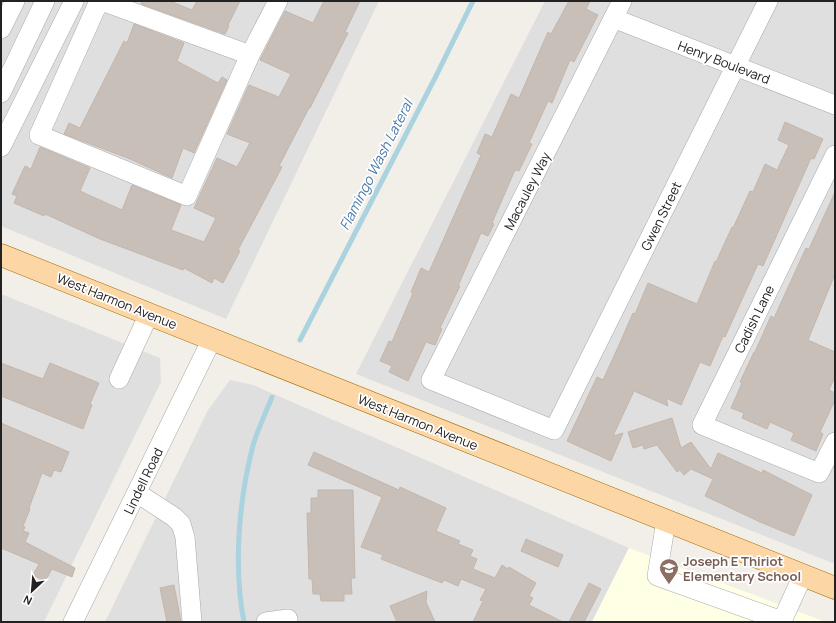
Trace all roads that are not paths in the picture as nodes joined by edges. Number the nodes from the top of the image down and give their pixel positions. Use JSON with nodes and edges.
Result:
{"nodes":[{"id":1,"x":15,"y":1,"type":"edge"},
{"id":2,"x":46,"y":1,"type":"edge"},
{"id":3,"x":74,"y":1,"type":"edge"},
{"id":4,"x":99,"y":1,"type":"edge"},
{"id":5,"x":102,"y":1,"type":"edge"},
{"id":6,"x":278,"y":1,"type":"edge"},
{"id":7,"x":622,"y":1,"type":"edge"},
{"id":8,"x":768,"y":1,"type":"edge"},
{"id":9,"x":613,"y":18,"type":"junction"},
{"id":10,"x":1,"y":29,"type":"edge"},
{"id":11,"x":250,"y":55,"type":"junction"},
{"id":12,"x":735,"y":67,"type":"junction"},
{"id":13,"x":1,"y":93,"type":"edge"},
{"id":14,"x":835,"y":105,"type":"edge"},
{"id":15,"x":2,"y":142,"type":"edge"},
{"id":16,"x":835,"y":155,"type":"edge"},
{"id":17,"x":1,"y":255,"type":"edge"},
{"id":18,"x":149,"y":314,"type":"junction"},
{"id":19,"x":212,"y":339,"type":"junction"},
{"id":20,"x":119,"y":379,"type":"dead end"},
{"id":21,"x":554,"y":430,"type":"joint"},
{"id":22,"x":835,"y":442,"type":"edge"},
{"id":23,"x":137,"y":493,"type":"junction"},
{"id":24,"x":666,"y":521,"type":"junction"},
{"id":25,"x":803,"y":575,"type":"junction"},
{"id":26,"x":835,"y":588,"type":"edge"},
{"id":27,"x":288,"y":618,"type":"dead end"},
{"id":28,"x":782,"y":621,"type":"edge"},
{"id":29,"x":74,"y":622,"type":"edge"},
{"id":30,"x":192,"y":622,"type":"edge"},
{"id":31,"x":267,"y":622,"type":"edge"}],
"edges":[{"from":1,"to":10,"type":"street"},
{"from":2,"to":13,"type":"street"},
{"from":3,"to":15,"type":"street"},
{"from":4,"to":11,"type":"street"},
{"from":5,"to":11,"type":"street"},
{"from":6,"to":11,"type":"street"},
{"from":7,"to":9,"type":"street","name":"Macauley Way"},
{"from":8,"to":12,"type":"street","name":"Gwen Street"},
{"from":9,"to":12,"type":"street","name":"Henry Boulevard"},
{"from":9,"to":21,"type":"street","name":"Macauley Way"},
{"from":12,"to":14,"type":"street","name":"Henry Boulevard"},
{"from":12,"to":21,"type":"street","name":"Gwen Street"},
{"from":16,"to":22,"type":"street","name":"Cadish Lane"},
{"from":17,"to":18,"type":"main road","name":"West Harmon Avenue"},
{"from":18,"to":19,"type":"main road","name":"West Harmon Avenue"},
{"from":18,"to":20,"type":"street"},
{"from":19,"to":23,"type":"street","name":"Lindell Road"},
{"from":19,"to":24,"type":"main road","name":"West Harmon Avenue"},
{"from":23,"to":29,"type":"street","name":"Lindell Road"},
{"from":23,"to":30,"type":"street"},
{"from":24,"to":25,"type":"main road","name":"West Harmon Avenue"},
{"from":24,"to":28,"type":"street"},
{"from":25,"to":26,"type":"main road","name":"West Harmon Avenue"},
{"from":25,"to":28,"type":"street"},
{"from":27,"to":31,"type":"street"}]}
